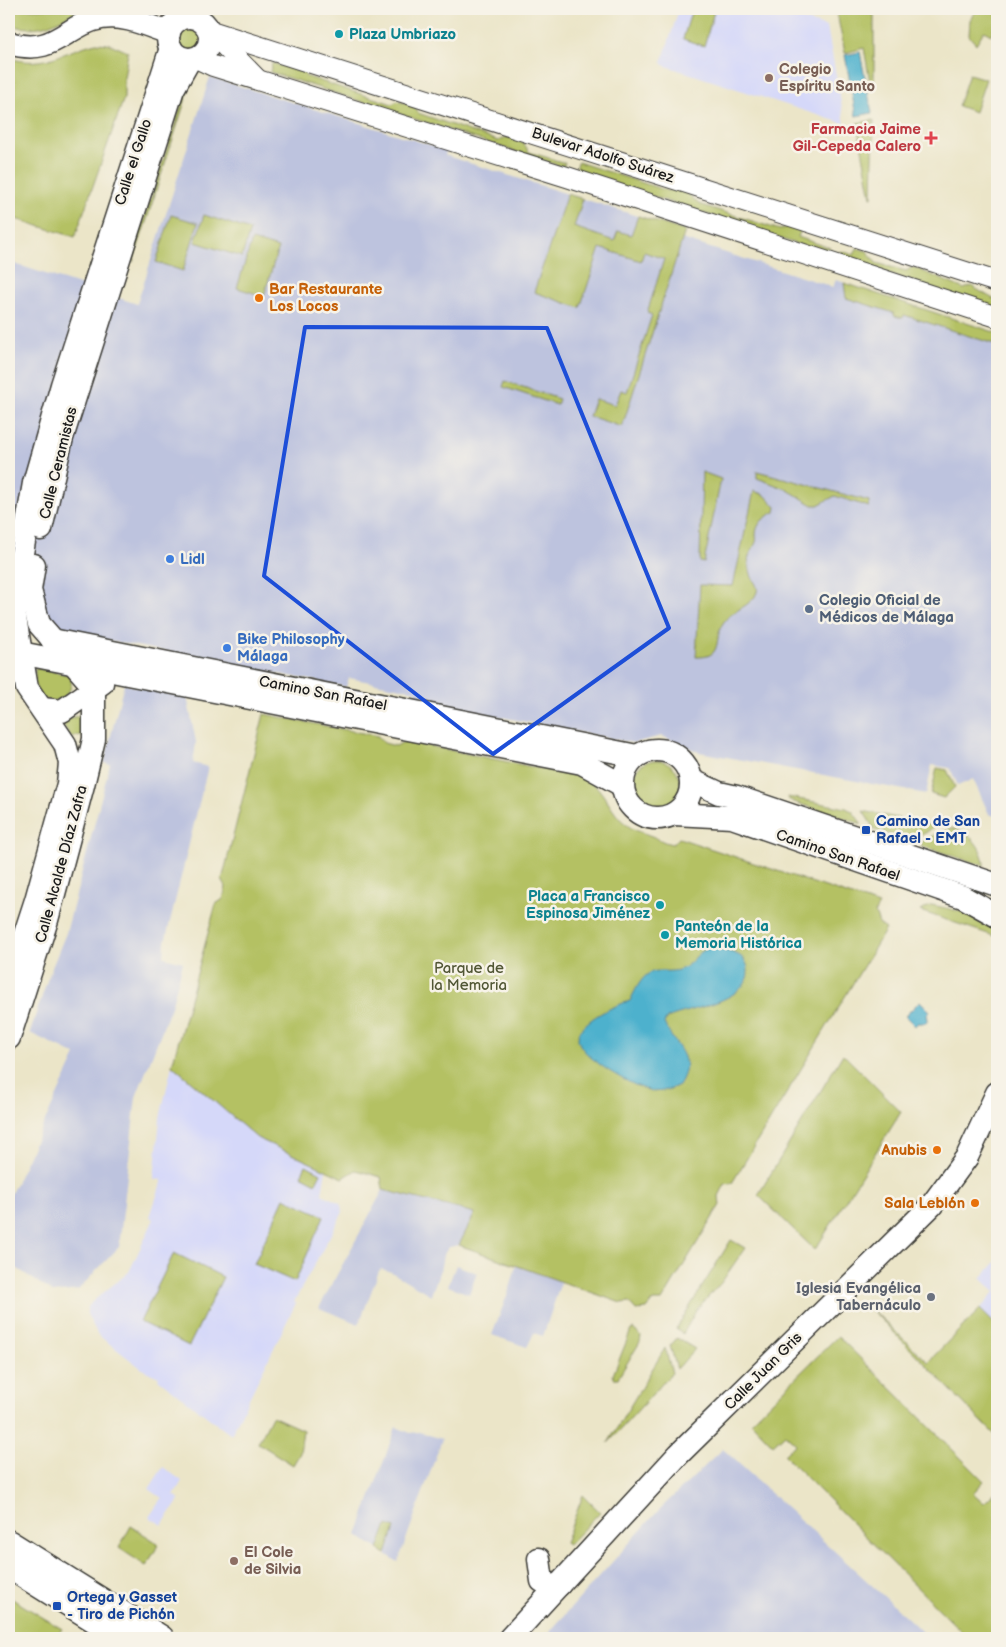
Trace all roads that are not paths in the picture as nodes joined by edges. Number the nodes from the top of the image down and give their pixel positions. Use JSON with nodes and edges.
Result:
{"nodes":[{"id":1,"x":203,"y":18,"type":"edge"},
{"id":2,"x":9,"y":42,"type":"edge"},
{"id":3,"x":181,"y":50,"type":"junction"},
{"id":4,"x":259,"y":81,"type":"junction"},
{"id":5,"x":105,"y":279,"type":"junction"},
{"id":6,"x":997,"y":282,"type":"edge"},
{"id":7,"x":997,"y":317,"type":"edge"},
{"id":8,"x":56,"y":641,"type":"junction"},
{"id":9,"x":15,"y":643,"type":"edge"},
{"id":10,"x":76,"y":665,"type":"junction"},
{"id":11,"x":122,"y":673,"type":"junction"},
{"id":12,"x":94,"y":687,"type":"junction"},
{"id":13,"x":42,"y":709,"type":"junction"},
{"id":14,"x":637,"y":756,"type":"junction"},
{"id":15,"x":691,"y":780,"type":"junction"},
{"id":16,"x":622,"y":784,"type":"junction"},
{"id":17,"x":674,"y":814,"type":"junction"},
{"id":18,"x":997,"y":886,"type":"edge"},
{"id":19,"x":997,"y":916,"type":"edge"},
{"id":20,"x":9,"y":983,"type":"edge"},
{"id":21,"x":9,"y":1038,"type":"edge"},
{"id":22,"x":997,"y":1093,"type":"edge"},
{"id":23,"x":997,"y":1114,"type":"edge"},
{"id":24,"x":9,"y":1543,"type":"edge"},
{"id":25,"x":538,"y":1559,"type":"dead end"},
{"id":26,"x":9,"y":1566,"type":"edge"},
{"id":27,"x":558,"y":1585,"type":"junction"},
{"id":28,"x":124,"y":1638,"type":"edge"},
{"id":29,"x":162,"y":1638,"type":"edge"},
{"id":30,"x":510,"y":1638,"type":"edge"},
{"id":31,"x":529,"y":1638,"type":"edge"}],
"edges":[{"from":1,"to":3,"type":"main road"},
{"from":1,"to":3,"type":"main road","name":"Calle el Gallo"},
{"from":1,"to":4,"type":"street"},
{"from":1,"to":6,"type":"street","name":"Bulevar Adolfo Suárez"},
{"from":2,"to":3,"type":"main road"},
{"from":3,"to":4,"type":"street"},
{"from":3,"to":5,"type":"main road","name":"Calle el Gallo"},
{"from":4,"to":7,"type":"street"},
{"from":5,"to":8,"type":"main road","name":"Calle Ceramistas"},
{"from":5,"to":9,"type":"main road","name":"Calle Ceramistas"},
{"from":8,"to":9,"type":"main road","name":"Camino San Rafael"},
{"from":8,"to":10,"type":"main road","name":"Calle Ceramistas"},
{"from":8,"to":14,"type":"main road","name":"Camino San Rafael"},
{"from":9,"to":10,"type":"main road","name":"Camino San Rafael"},
{"from":9,"to":13,"type":"main road","name":"Calle Ceramistas"},
{"from":10,"to":11,"type":"main road","name":"Camino San Rafael"},
{"from":10,"to":12,"type":"main road","name":"Calle Ceramistas"},
{"from":11,"to":12,"type":"main road"},
{"from":11,"to":16,"type":"main road","name":"Camino San Rafael"},
{"from":12,"to":13,"type":"main road"},
{"from":12,"to":21,"type":"main road","name":"Calle Alcalde Díaz Zafra"},
{"from":13,"to":20,"type":"main road","name":"Calle Alcalde Díaz Zafra"},
{"from":14,"to":15,"type":"main road"},
{"from":14,"to":16,"type":"main road"},
{"from":15,"to":17,"type":"main road"},
{"from":15,"to":18,"type":"main road","name":"Camino San Rafael"},
{"from":16,"to":17,"type":"main road"},
{"from":17,"to":19,"type":"main road","name":"Camino San Rafael"},
{"from":22,"to":27,"type":"main road","name":"Calle Juan Gris"},
{"from":23,"to":31,"type":"main road","name":"Calle Juan Gris"},
{"from":24,"to":29,"type":"main road"},
{"from":25,"to":27,"type":"main road"},
{"from":26,"to":28,"type":"main road"},
{"from":27,"to":30,"type":"main road","name":"Calle Juan Gris"}]}
